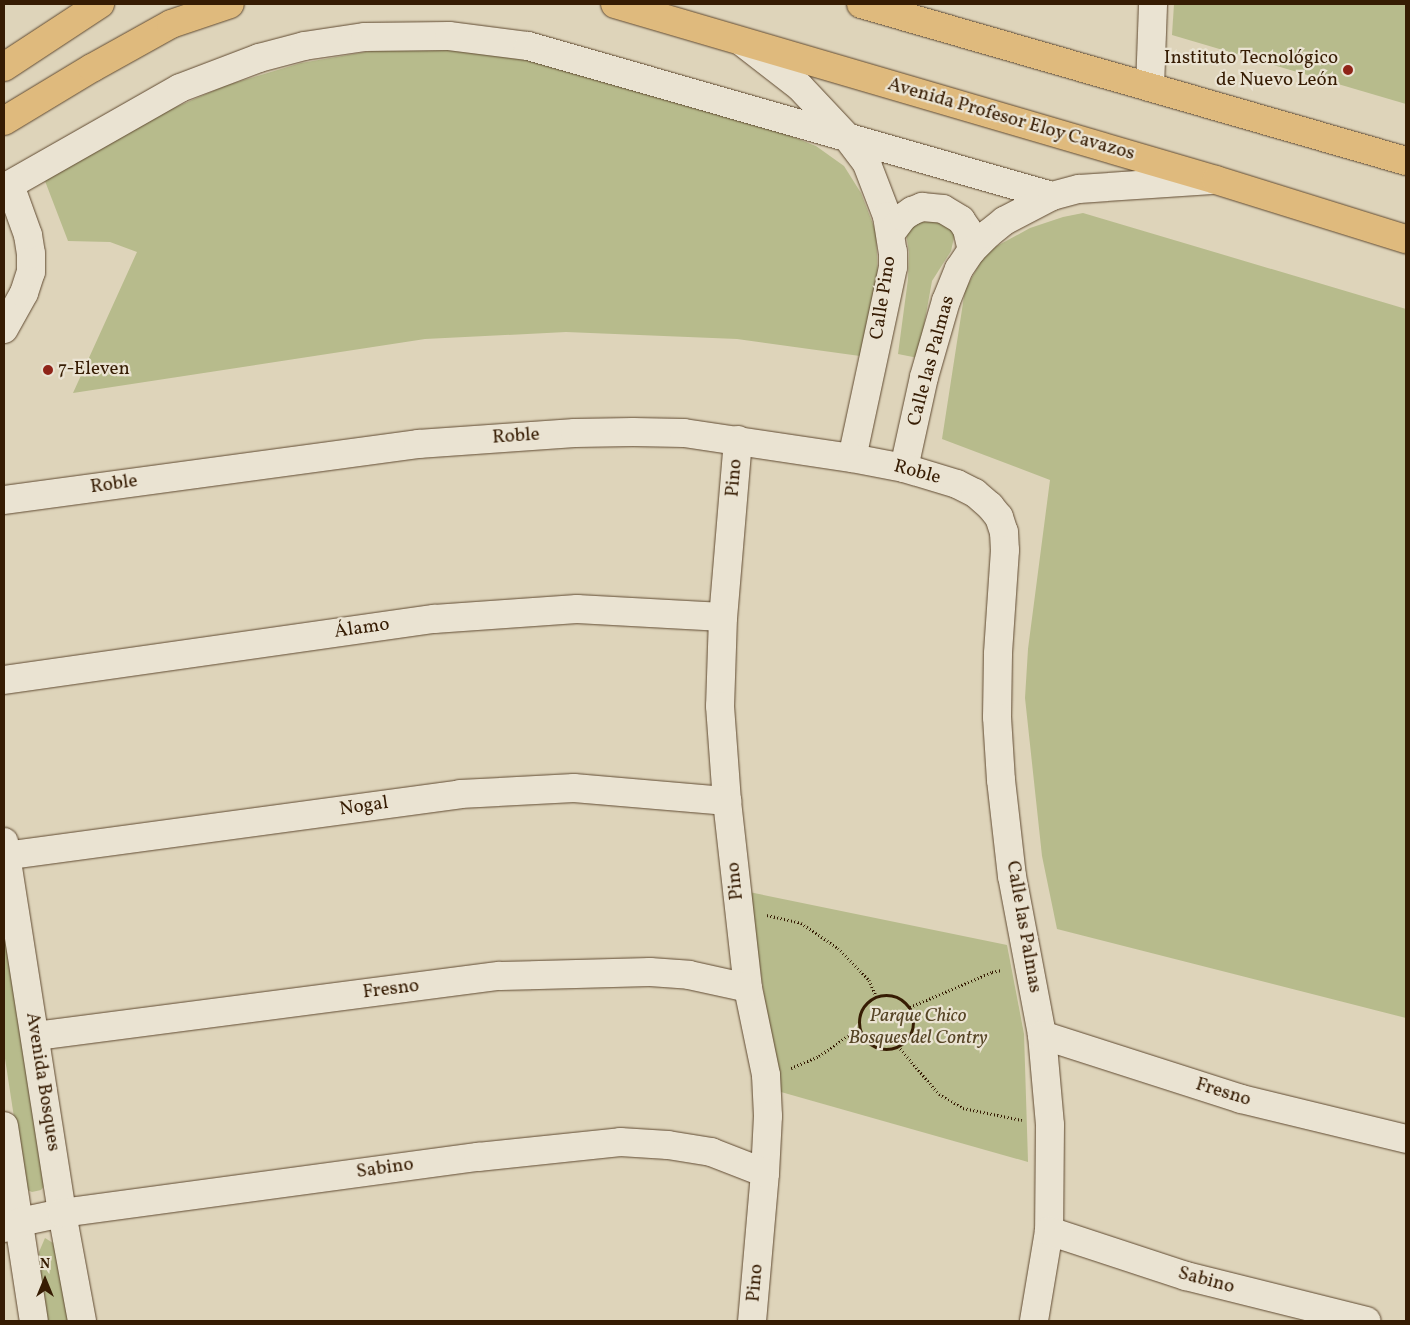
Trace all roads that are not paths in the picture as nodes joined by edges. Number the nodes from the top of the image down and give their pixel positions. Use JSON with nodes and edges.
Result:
{"nodes":[{"id":1,"x":100,"y":4,"type":"edge"},
{"id":2,"x":230,"y":4,"type":"edge"},
{"id":3,"x":615,"y":4,"type":"edge"},
{"id":4,"x":861,"y":4,"type":"edge"},
{"id":5,"x":1153,"y":4,"type":"edge"},
{"id":6,"x":742,"y":42,"type":"junction"},
{"id":7,"x":4,"y":66,"type":"edge"},
{"id":8,"x":1150,"y":87,"type":"junction"},
{"id":9,"x":4,"y":121,"type":"edge"},
{"id":10,"x":847,"y":137,"type":"junction"},
{"id":11,"x":1406,"y":161,"type":"edge"},
{"id":12,"x":1216,"y":180,"type":"junction"},
{"id":13,"x":7,"y":187,"type":"edge"},
{"id":14,"x":1052,"y":196,"type":"junction"},
{"id":15,"x":891,"y":233,"type":"junction"},
{"id":16,"x":1406,"y":239,"type":"edge"},
{"id":17,"x":972,"y":250,"type":"junction"},
{"id":18,"x":4,"y":329,"type":"edge"},
{"id":19,"x":738,"y":440,"type":"junction"},
{"id":20,"x":852,"y":458,"type":"junction"},
{"id":21,"x":904,"y":468,"type":"junction"},
{"id":22,"x":4,"y":500,"type":"edge"},
{"id":23,"x":1004,"y":532,"type":"joint"},
{"id":24,"x":723,"y":617,"type":"junction"},
{"id":25,"x":4,"y":680,"type":"edge"},
{"id":26,"x":727,"y":800,"type":"junction"},
{"id":27,"x":5,"y":851,"type":"edge"},
{"id":28,"x":748,"y":988,"type":"junction"},
{"id":29,"x":1042,"y":1035,"type":"junction"},
{"id":30,"x":36,"y":1036,"type":"junction"},
{"id":31,"x":4,"y":1126,"type":"edge"},
{"id":32,"x":1406,"y":1139,"type":"edge"},
{"id":33,"x":765,"y":1173,"type":"junction"},
{"id":34,"x":62,"y":1213,"type":"junction"},
{"id":35,"x":12,"y":1225,"type":"edge"},
{"id":36,"x":1049,"y":1230,"type":"junction"},
{"id":37,"x":34,"y":1321,"type":"edge"},
{"id":38,"x":82,"y":1321,"type":"edge"},
{"id":39,"x":752,"y":1321,"type":"edge"},
{"id":40,"x":1034,"y":1321,"type":"edge"},
{"id":41,"x":1366,"y":1321,"type":"edge"}],
"edges":[{"from":1,"to":7,"type":"main road"},
{"from":2,"to":9,"type":"main road"},
{"from":3,"to":6,"type":"main road","name":"Avenida Profesor Eloy Cavazos"},
{"from":4,"to":8,"type":"main road"},
{"from":5,"to":8,"type":"street"},
{"from":6,"to":10,"type":"street","name":"Calle Pino"},
{"from":6,"to":12,"type":"main road","name":"Avenida Profesor Eloy Cavazos"},
{"from":8,"to":11,"type":"main road"},
{"from":10,"to":13,"type":"street"},
{"from":10,"to":14,"type":"street"},
{"from":10,"to":15,"type":"street","name":"Calle Pino"},
{"from":12,"to":14,"type":"street","name":"Calle las Palmas"},
{"from":12,"to":16,"type":"main road","name":"Avenida Profesor Eloy Cavazos"},
{"from":13,"to":18,"type":"street"},
{"from":14,"to":17,"type":"street","name":"Calle las Palmas"},
{"from":15,"to":17,"type":"street"},
{"from":15,"to":20,"type":"street","name":"Calle Pino"},
{"from":17,"to":21,"type":"street","name":"Calle las Palmas"},
{"from":19,"to":20,"type":"street","name":"Roble"},
{"from":19,"to":22,"type":"street","name":"Roble"},
{"from":19,"to":24,"type":"street","name":"Pino"},
{"from":20,"to":21,"type":"street","name":"Roble"},
{"from":21,"to":23,"type":"street","name":"Roble"},
{"from":23,"to":29,"type":"street","name":"Calle las Palmas"},
{"from":24,"to":25,"type":"street","name":"Álamo"},
{"from":24,"to":26,"type":"street","name":"Pino"},
{"from":26,"to":27,"type":"street","name":"Nogal"},
{"from":26,"to":28,"type":"street","name":"Pino"},
{"from":27,"to":30,"type":"street","name":"Avenida Bosques"},
{"from":28,"to":30,"type":"street","name":"Fresno"},
{"from":28,"to":33,"type":"street","name":"Pino"},
{"from":29,"to":32,"type":"street","name":"Fresno"},
{"from":29,"to":36,"type":"street","name":"Calle las Palmas"},
{"from":30,"to":34,"type":"street","name":"Avenida Bosques"},
{"from":31,"to":35,"type":"street"},
{"from":33,"to":34,"type":"street","name":"Sabino"},
{"from":33,"to":39,"type":"street","name":"Pino"},
{"from":34,"to":35,"type":"street","name":"Sabino"},
{"from":34,"to":38,"type":"street","name":"Avenida Bosques"},
{"from":35,"to":37,"type":"street"},
{"from":36,"to":40,"type":"street","name":"Calle las Palmas"},
{"from":36,"to":41,"type":"street","name":"Sabino"}]}
